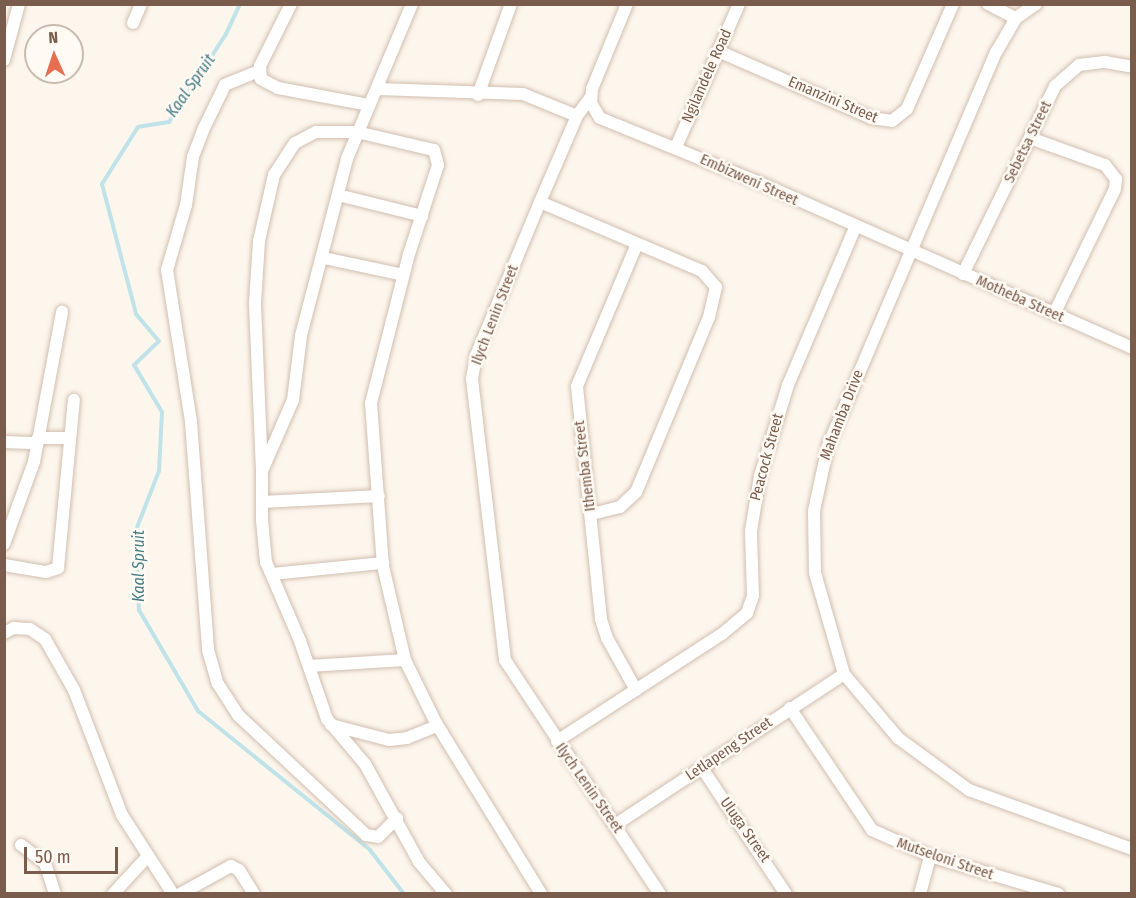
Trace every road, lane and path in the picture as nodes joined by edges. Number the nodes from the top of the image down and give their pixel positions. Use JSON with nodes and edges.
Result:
{"nodes":[{"id":1,"x":19,"y":4,"type":"edge"},
{"id":2,"x":141,"y":4,"type":"edge"},
{"id":3,"x":291,"y":4,"type":"edge"},
{"id":4,"x":412,"y":4,"type":"edge"},
{"id":5,"x":511,"y":4,"type":"edge"},
{"id":6,"x":627,"y":4,"type":"edge"},
{"id":7,"x":739,"y":4,"type":"edge"},
{"id":8,"x":953,"y":4,"type":"edge"},
{"id":9,"x":988,"y":4,"type":"edge"},
{"id":10,"x":1036,"y":4,"type":"edge"},
{"id":11,"x":1016,"y":18,"type":"junction"},
{"id":12,"x":133,"y":23,"type":"dead end"},
{"id":13,"x":718,"y":51,"type":"junction"},
{"id":14,"x":5,"y":56,"type":"edge"},
{"id":15,"x":1131,"y":67,"type":"edge"},
{"id":16,"x":259,"y":71,"type":"junction"},
{"id":17,"x":378,"y":89,"type":"junction"},
{"id":18,"x":478,"y":95,"type":"junction"},
{"id":19,"x":591,"y":103,"type":"junction"},
{"id":20,"x":369,"y":105,"type":"junction"},
{"id":21,"x":577,"y":116,"type":"junction"},
{"id":22,"x":357,"y":132,"type":"junction"},
{"id":23,"x":1030,"y":138,"type":"junction"},
{"id":24,"x":676,"y":147,"type":"junction"},
{"id":25,"x":338,"y":195,"type":"junction"},
{"id":26,"x":540,"y":202,"type":"junction"},
{"id":27,"x":422,"y":216,"type":"junction"},
{"id":28,"x":855,"y":228,"type":"junction"},
{"id":29,"x":637,"y":244,"type":"junction"},
{"id":30,"x":909,"y":250,"type":"junction"},
{"id":31,"x":324,"y":258,"type":"junction"},
{"id":32,"x":963,"y":274,"type":"junction"},
{"id":33,"x":403,"y":275,"type":"junction"},
{"id":34,"x":62,"y":312,"type":"dead end"},
{"id":35,"x":1054,"y":314,"type":"junction"},
{"id":36,"x":1131,"y":348,"type":"edge"},
{"id":37,"x":74,"y":400,"type":"dead end"},
{"id":38,"x":69,"y":438,"type":"junction"},
{"id":39,"x":38,"y":441,"type":"junction"},
{"id":40,"x":4,"y":442,"type":"edge"},
{"id":41,"x":262,"y":471,"type":"junction"},
{"id":42,"x":379,"y":496,"type":"junction"},
{"id":43,"x":262,"y":502,"type":"junction"},
{"id":44,"x":591,"y":514,"type":"junction"},
{"id":45,"x":4,"y":544,"type":"edge"},
{"id":46,"x":383,"y":563,"type":"junction"},
{"id":47,"x":4,"y":565,"type":"edge"},
{"id":48,"x":272,"y":574,"type":"junction"},
{"id":49,"x":4,"y":633,"type":"edge"},
{"id":50,"x":405,"y":660,"type":"junction"},
{"id":51,"x":309,"y":666,"type":"junction"},
{"id":52,"x":844,"y":674,"type":"junction"},
{"id":53,"x":636,"y":690,"type":"junction"},
{"id":54,"x":790,"y":708,"type":"junction"},
{"id":55,"x":330,"y":725,"type":"junction"},
{"id":56,"x":437,"y":726,"type":"junction"},
{"id":57,"x":557,"y":741,"type":"junction"},
{"id":58,"x":702,"y":768,"type":"junction"},
{"id":59,"x":397,"y":818,"type":"junction"},
{"id":60,"x":615,"y":825,"type":"junction"},
{"id":61,"x":21,"y":845,"type":"dead end"},
{"id":62,"x":1131,"y":849,"type":"edge"},
{"id":63,"x":148,"y":856,"type":"junction"},
{"id":64,"x":930,"y":856,"type":"junction"},
{"id":65,"x":1036,"y":891,"type":"edge"},
{"id":66,"x":55,"y":894,"type":"edge"},
{"id":67,"x":113,"y":894,"type":"edge"},
{"id":68,"x":173,"y":894,"type":"edge"},
{"id":69,"x":180,"y":894,"type":"edge"},
{"id":70,"x":254,"y":894,"type":"edge"},
{"id":71,"x":446,"y":894,"type":"edge"},
{"id":72,"x":541,"y":894,"type":"edge"},
{"id":73,"x":660,"y":894,"type":"edge"},
{"id":74,"x":786,"y":894,"type":"edge"},
{"id":75,"x":920,"y":894,"type":"edge"},
{"id":76,"x":1058,"y":894,"type":"edge"}],
"edges":[{"from":1,"to":14,"type":"street"},
{"from":2,"to":12,"type":"street"},
{"from":3,"to":16,"type":"street"},
{"from":4,"to":17,"type":"street"},
{"from":5,"to":18,"type":"street"},
{"from":6,"to":19,"type":"street","name":"Ilych Lenin Street"},
{"from":7,"to":13,"type":"street","name":"Ngilandele Road"},
{"from":8,"to":13,"type":"street","name":"Emanzini Street"},
{"from":9,"to":11,"type":"street"},
{"from":10,"to":11,"type":"street","name":"Mahamba Drive"},
{"from":11,"to":30,"type":"street","name":"Mahamba Drive"},
{"from":13,"to":24,"type":"street","name":"Ngilandele Road"},
{"from":15,"to":23,"type":"street","name":"Sebetsa Street"},
{"from":16,"to":20,"type":"street"},
{"from":16,"to":59,"type":"street"},
{"from":17,"to":18,"type":"street"},
{"from":17,"to":20,"type":"street"},
{"from":18,"to":21,"type":"street"},
{"from":19,"to":21,"type":"street","name":"Ilych Lenin Street"},
{"from":19,"to":24,"type":"street","name":"Embizweni Street"},
{"from":20,"to":22,"type":"street"},
{"from":21,"to":26,"type":"street","name":"Ilych Lenin Street"},
{"from":22,"to":25,"type":"street"},
{"from":22,"to":27,"type":"street"},
{"from":22,"to":41,"type":"street"},
{"from":23,"to":32,"type":"street","name":"Sebetsa Street"},
{"from":23,"to":35,"type":"street"},
{"from":24,"to":28,"type":"street","name":"Embizweni Street"},
{"from":25,"to":27,"type":"street"},
{"from":25,"to":31,"type":"street"},
{"from":26,"to":29,"type":"street"},
{"from":26,"to":57,"type":"street","name":"Ilych Lenin Street"},
{"from":27,"to":33,"type":"street"},
{"from":28,"to":30,"type":"street","name":"Embizweni Street"},
{"from":28,"to":53,"type":"street","name":"Peacock Street"},
{"from":29,"to":44,"type":"street","name":"Ithemba Street"},
{"from":29,"to":44,"type":"street"},
{"from":30,"to":32,"type":"street","name":"Motheba Street"},
{"from":30,"to":52,"type":"street","name":"Mahamba Drive"},
{"from":31,"to":33,"type":"street"},
{"from":31,"to":41,"type":"street"},
{"from":32,"to":35,"type":"street","name":"Motheba Street"},
{"from":33,"to":42,"type":"street"},
{"from":34,"to":39,"type":"street"},
{"from":35,"to":36,"type":"street","name":"Motheba Street"},
{"from":37,"to":38,"type":"street"},
{"from":38,"to":39,"type":"street"},
{"from":38,"to":47,"type":"street"},
{"from":39,"to":40,"type":"street"},
{"from":39,"to":45,"type":"street"},
{"from":41,"to":43,"type":"street"},
{"from":42,"to":43,"type":"street"},
{"from":42,"to":46,"type":"street"},
{"from":43,"to":48,"type":"street"},
{"from":44,"to":53,"type":"street","name":"Ithemba Street"},
{"from":46,"to":48,"type":"street"},
{"from":46,"to":50,"type":"street"},
{"from":48,"to":51,"type":"street"},
{"from":49,"to":63,"type":"street"},
{"from":50,"to":51,"type":"street"},
{"from":50,"to":56,"type":"street"},
{"from":51,"to":55,"type":"street"},
{"from":52,"to":54,"type":"street","name":"Letlapeng Street"},
{"from":52,"to":62,"type":"street","name":"Mahamba Drive"},
{"from":53,"to":57,"type":"street","name":"Peacock Street"},
{"from":54,"to":58,"type":"street","name":"Letlapeng Street"},
{"from":54,"to":64,"type":"street","name":"Mutseloni Street"},
{"from":55,"to":56,"type":"street"},
{"from":55,"to":59,"type":"street"},
{"from":56,"to":72,"type":"street"},
{"from":57,"to":60,"type":"street","name":"Ilych Lenin Street"},
{"from":58,"to":60,"type":"street","name":"Letlapeng Street"},
{"from":58,"to":74,"type":"street","name":"Uluga Street"},
{"from":59,"to":71,"type":"street"},
{"from":60,"to":73,"type":"street","name":"Ilych Lenin Street"},
{"from":61,"to":66,"type":"street"},
{"from":63,"to":67,"type":"street"},
{"from":63,"to":68,"type":"street"},
{"from":64,"to":65,"type":"street","name":"Mutseloni Street"},
{"from":64,"to":75,"type":"street"},
{"from":65,"to":76,"type":"street","name":"Mutseloni Street"},
{"from":69,"to":70,"type":"street"}]}
